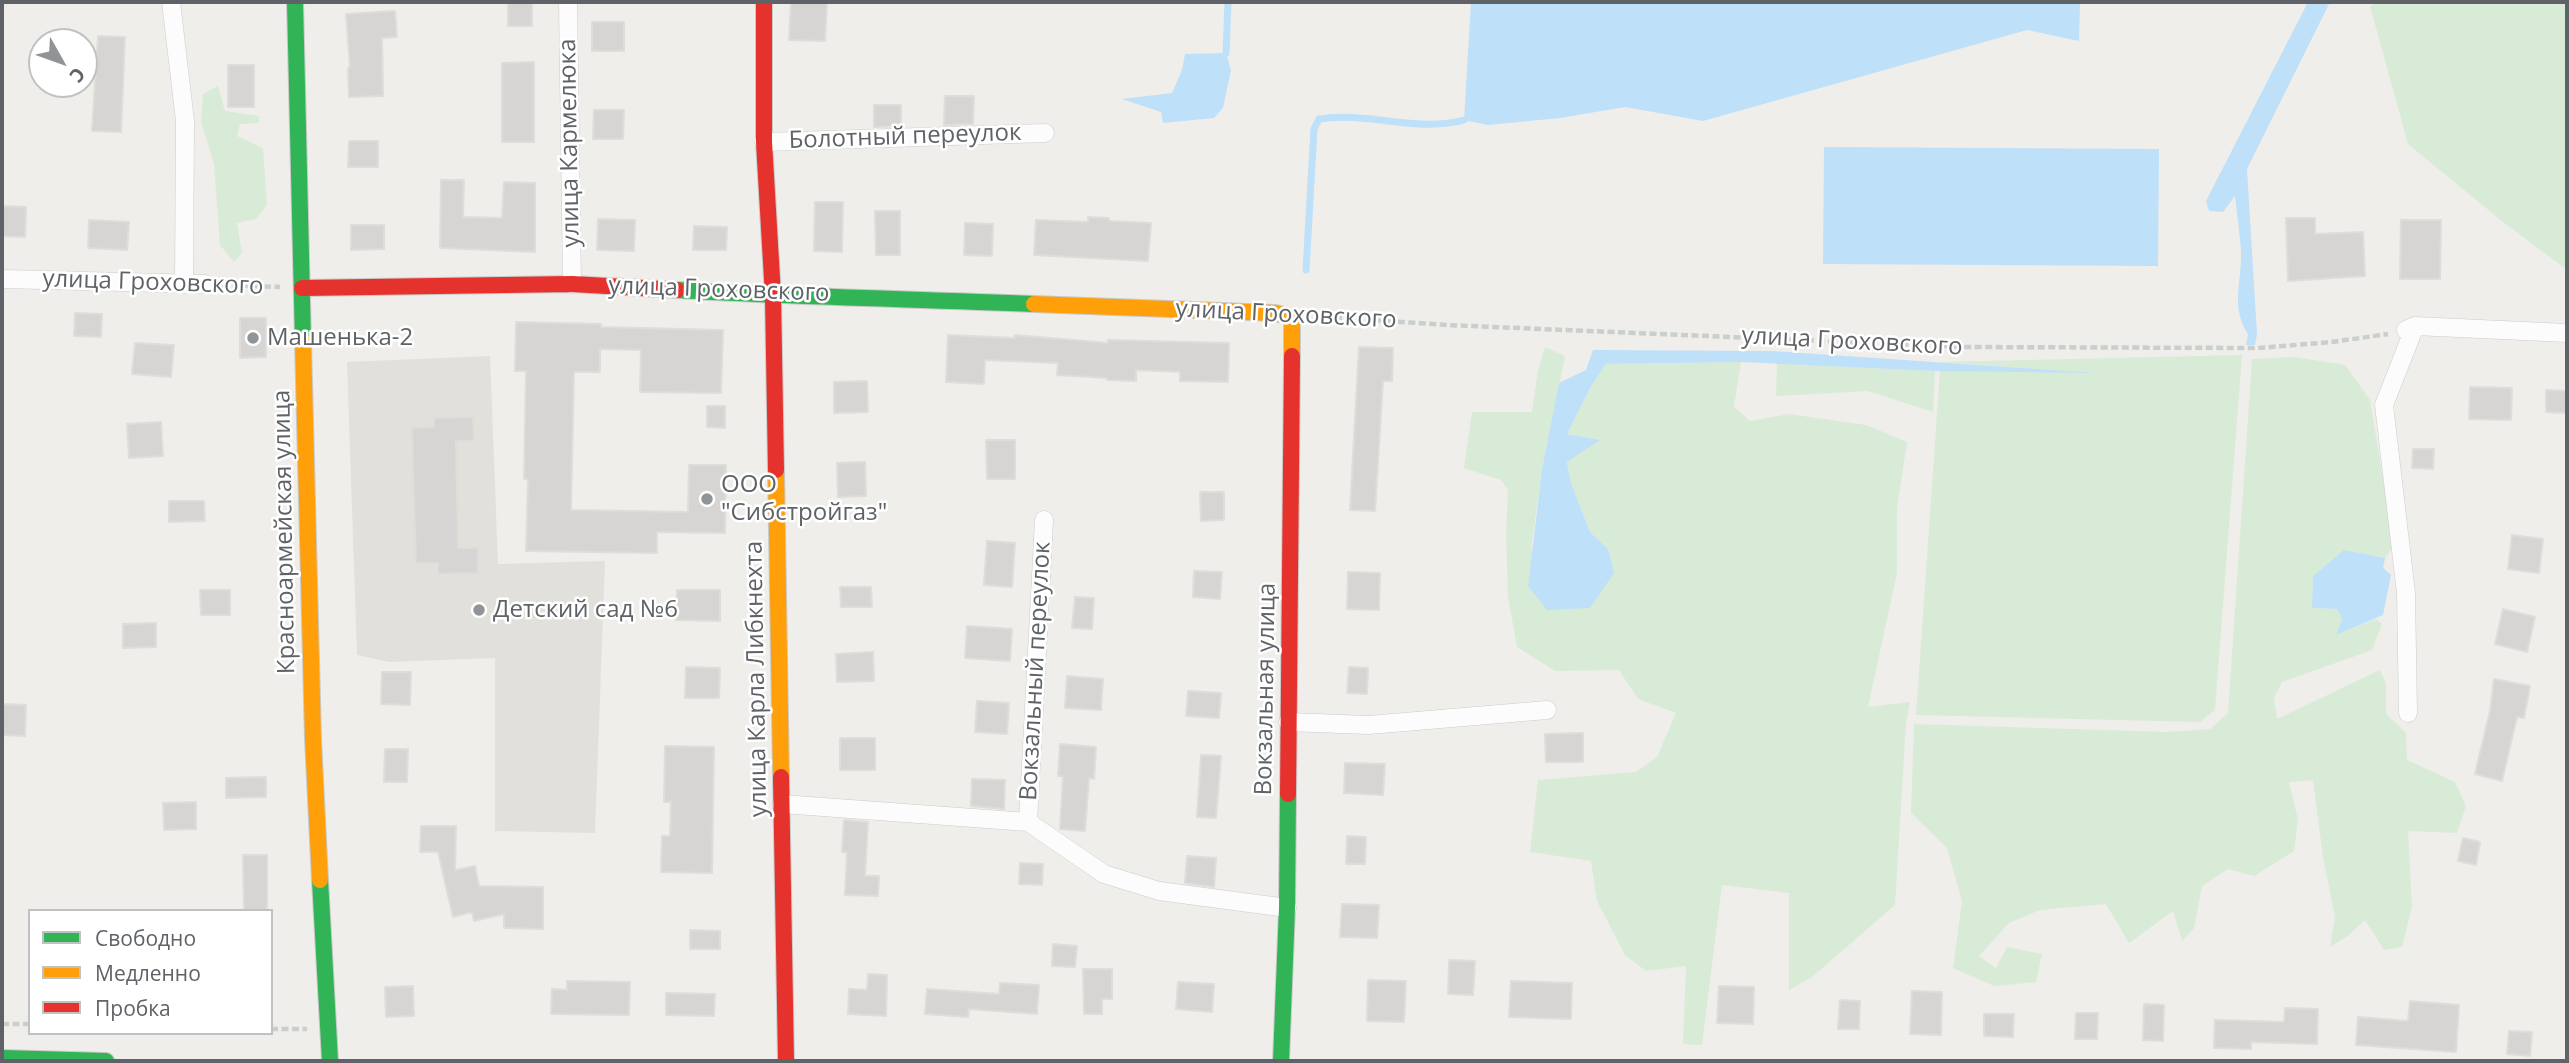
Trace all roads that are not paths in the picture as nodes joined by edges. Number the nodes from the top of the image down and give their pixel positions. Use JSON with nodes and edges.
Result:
{"nodes":[{"id":1,"x":171,"y":2,"type":"edge"},
{"id":2,"x":295,"y":2,"type":"edge"},
{"id":3,"x":568,"y":2,"type":"edge"},
{"id":4,"x":764,"y":2,"type":"edge"},
{"id":5,"x":1045,"y":133,"type":"dead end"},
{"id":6,"x":764,"y":142,"type":"junction"},
{"id":7,"x":2,"y":279,"type":"edge"},
{"id":8,"x":184,"y":284,"type":"junction"},
{"id":9,"x":205,"y":284,"type":"road end"},
{"id":10,"x":572,"y":284,"type":"junction"},
{"id":11,"x":302,"y":288,"type":"junction"},
{"id":12,"x":773,"y":296,"type":"junction"},
{"id":13,"x":1292,"y":317,"type":"joint"},
{"id":14,"x":2567,"y":333,"type":"edge"},
{"id":15,"x":1044,"y":520,"type":"dead end"},
{"id":16,"x":1547,"y":710,"type":"dead end"},
{"id":17,"x":2408,"y":713,"type":"dead end"},
{"id":18,"x":1289,"y":722,"type":"junction"},
{"id":19,"x":782,"y":804,"type":"junction"},
{"id":20,"x":1028,"y":822,"type":"junction"},
{"id":21,"x":1287,"y":908,"type":"junction"},
{"id":22,"x":2,"y":1058,"type":"edge"},
{"id":23,"x":106,"y":1061,"type":"edge"},
{"id":24,"x":331,"y":1061,"type":"edge"},
{"id":25,"x":786,"y":1061,"type":"edge"},
{"id":26,"x":1281,"y":1061,"type":"edge"}],
"edges":[{"from":1,"to":8,"type":"street"},
{"from":2,"to":11,"type":"street","name":"Красноармейская улица"},
{"from":3,"to":10,"type":"street","name":"улица Кармелюка"},
{"from":4,"to":6,"type":"street","name":"улица Карла Либкнехта"},
{"from":5,"to":6,"type":"street","name":"Болотный переулок"},
{"from":6,"to":12,"type":"street","name":"улица Карла Либкнехта"},
{"from":7,"to":8,"type":"street","name":"улица Гроховского"},
{"from":8,"to":9,"type":"street","name":"улица Гроховского"},
{"from":10,"to":11,"type":"street","name":"улица Гроховского"},
{"from":10,"to":12,"type":"street","name":"улица Гроховского"},
{"from":11,"to":24,"type":"street","name":"Красноармейская улица"},
{"from":12,"to":13,"type":"street","name":"улица Гроховского"},
{"from":12,"to":19,"type":"street","name":"улица Карла Либкнехта"},
{"from":13,"to":18,"type":"street","name":"Вокзальная улица"},
{"from":14,"to":17,"type":"street"},
{"from":15,"to":20,"type":"street","name":"Вокзальный переулок"},
{"from":16,"to":18,"type":"street"},
{"from":18,"to":21,"type":"street","name":"Вокзальная улица"},
{"from":19,"to":20,"type":"street","name":"Вокзальный переулок"},
{"from":19,"to":25,"type":"street","name":"улица Карла Либкнехта"},
{"from":20,"to":21,"type":"street","name":"Вокзальный переулок"},
{"from":21,"to":26,"type":"street","name":"Вокзальная улица"},
{"from":22,"to":23,"type":"street"}]}
